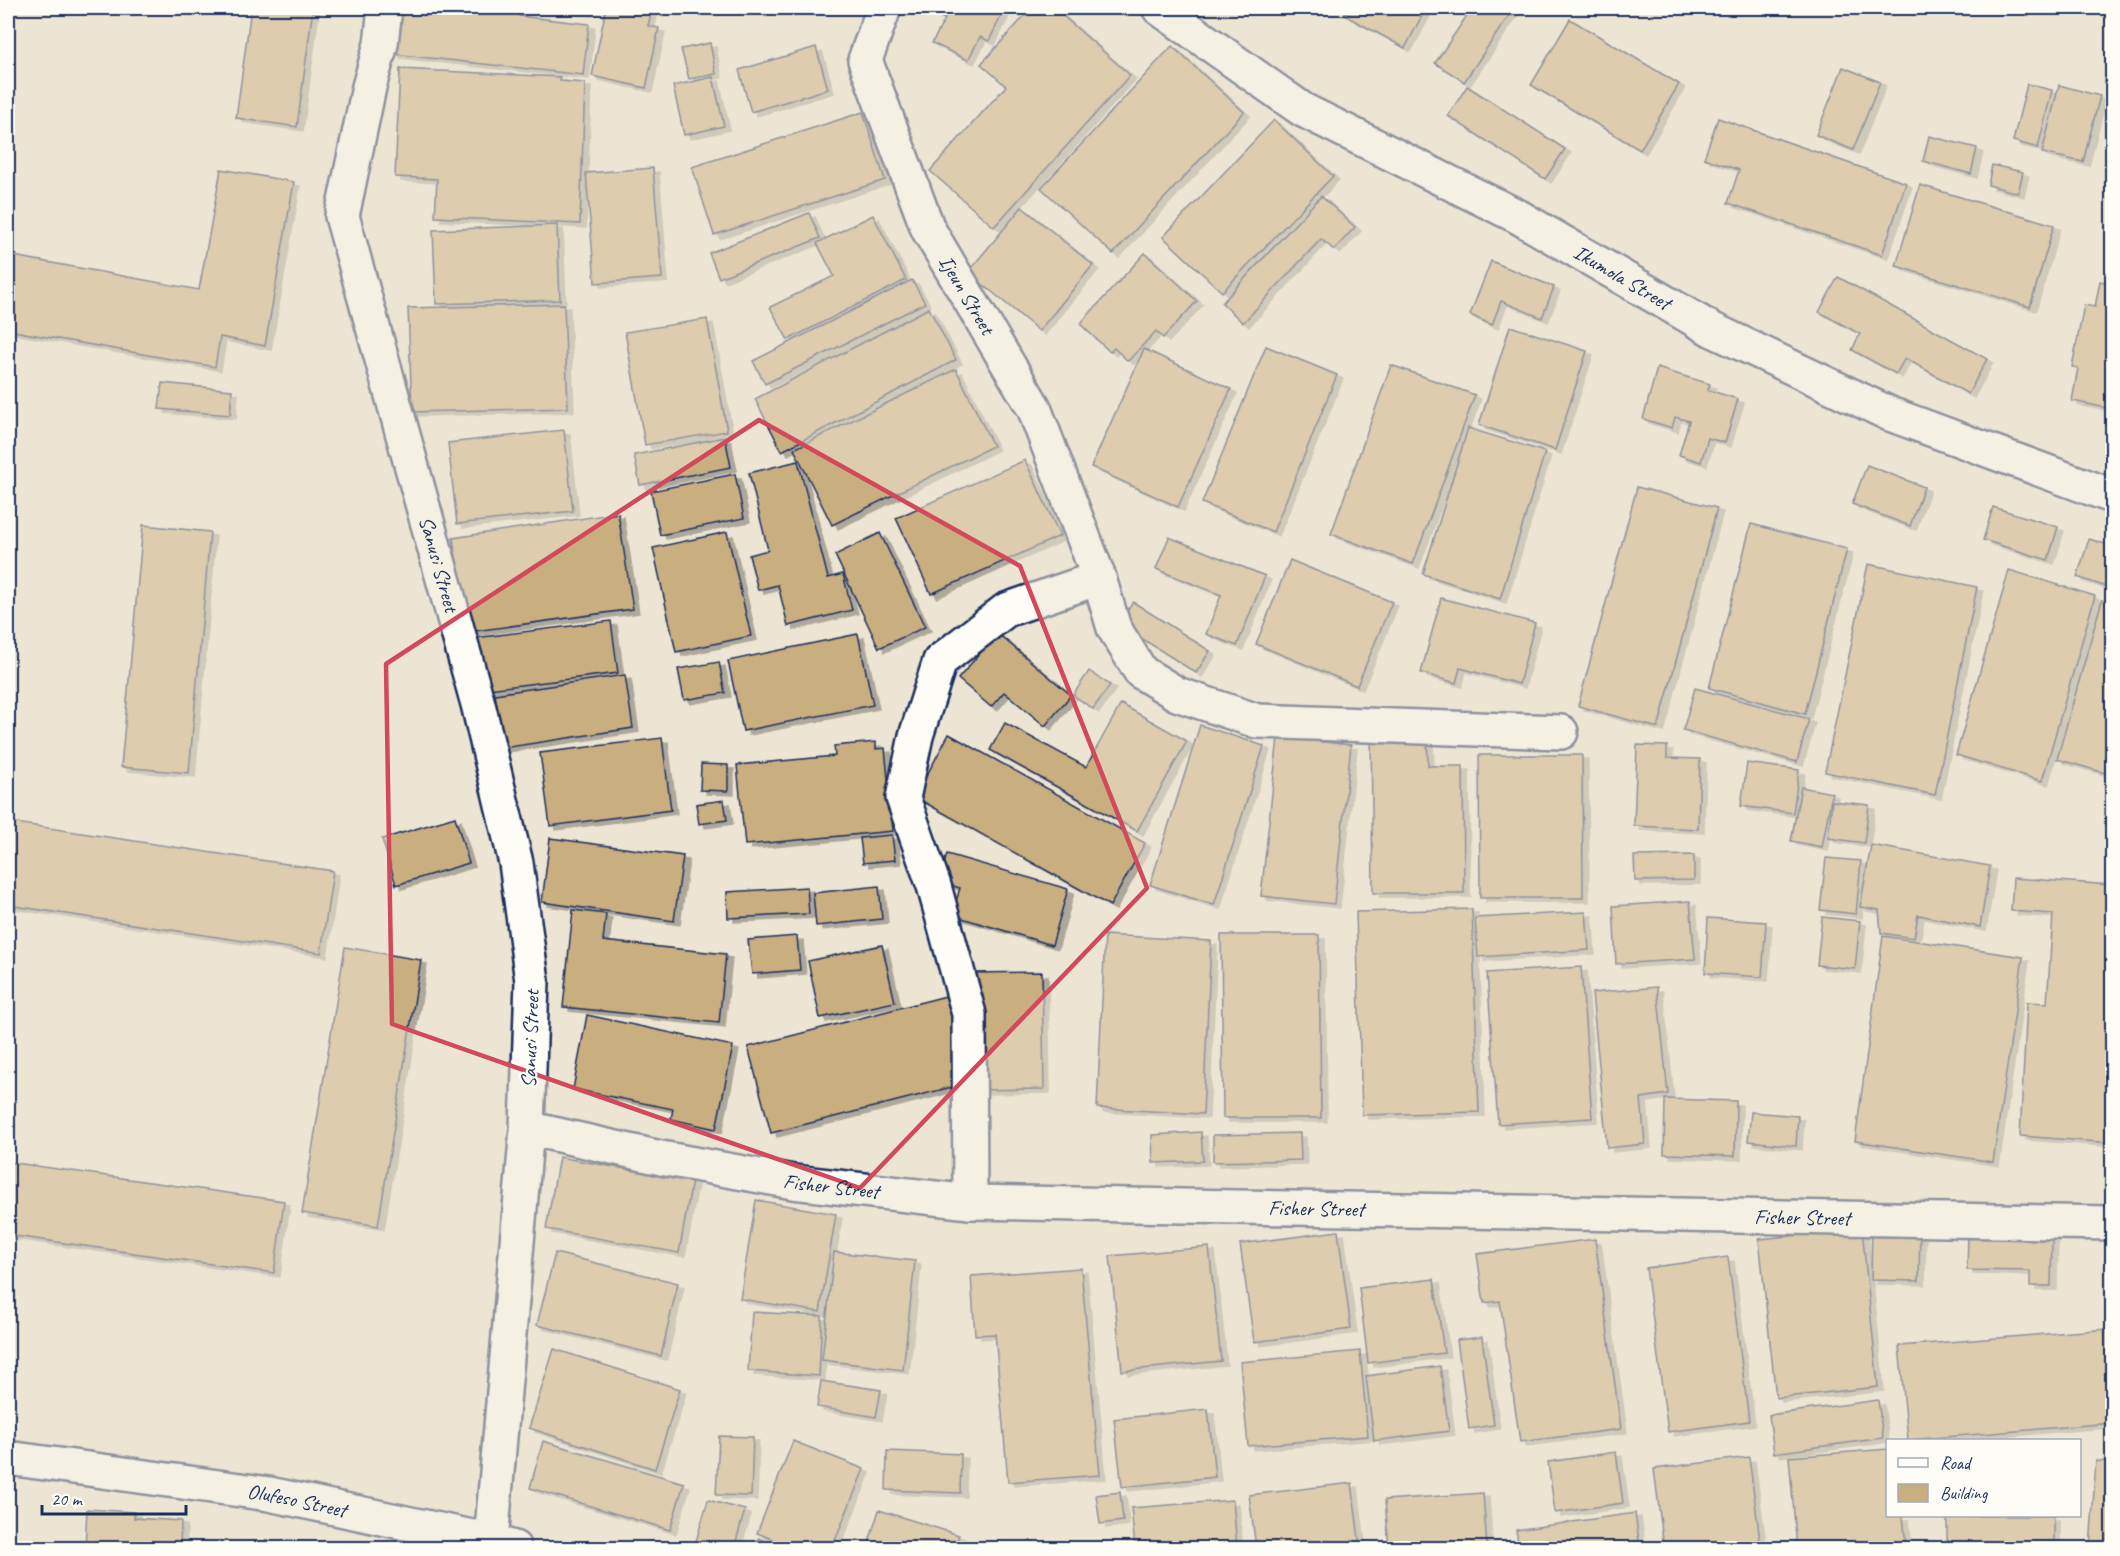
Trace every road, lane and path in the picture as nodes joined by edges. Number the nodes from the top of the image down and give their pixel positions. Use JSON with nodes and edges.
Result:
{"nodes":[{"id":1,"x":385,"y":8,"type":"edge"},
{"id":2,"x":884,"y":8,"type":"edge"},
{"id":3,"x":1159,"y":8,"type":"edge"},
{"id":4,"x":2112,"y":496,"type":"edge"},
{"id":5,"x":1099,"y":578,"type":"junction"},
{"id":6,"x":1561,"y":732,"type":"dead end"},
{"id":7,"x":527,"y":1128,"type":"junction"},
{"id":8,"x":970,"y":1202,"type":"junction"},
{"id":9,"x":2112,"y":1222,"type":"edge"},
{"id":10,"x":8,"y":1458,"type":"edge"},
{"id":11,"x":503,"y":1545,"type":"edge"}],
"edges":[{"from":1,"to":7,"type":"street","name":"Sanusi Street"},
{"from":2,"to":5,"type":"street","name":"Ijeun Street"},
{"from":3,"to":4,"type":"street","name":"Ikumola Street"},
{"from":5,"to":6,"type":"street","name":"Ijeun Street"},
{"from":5,"to":8,"type":"street"},
{"from":7,"to":8,"type":"street","name":"Fisher Street"},
{"from":7,"to":11,"type":"street","name":"Sanusi Street"},
{"from":8,"to":9,"type":"street","name":"Fisher Street"},
{"from":10,"to":11,"type":"street","name":"Olufeso Street"}]}
